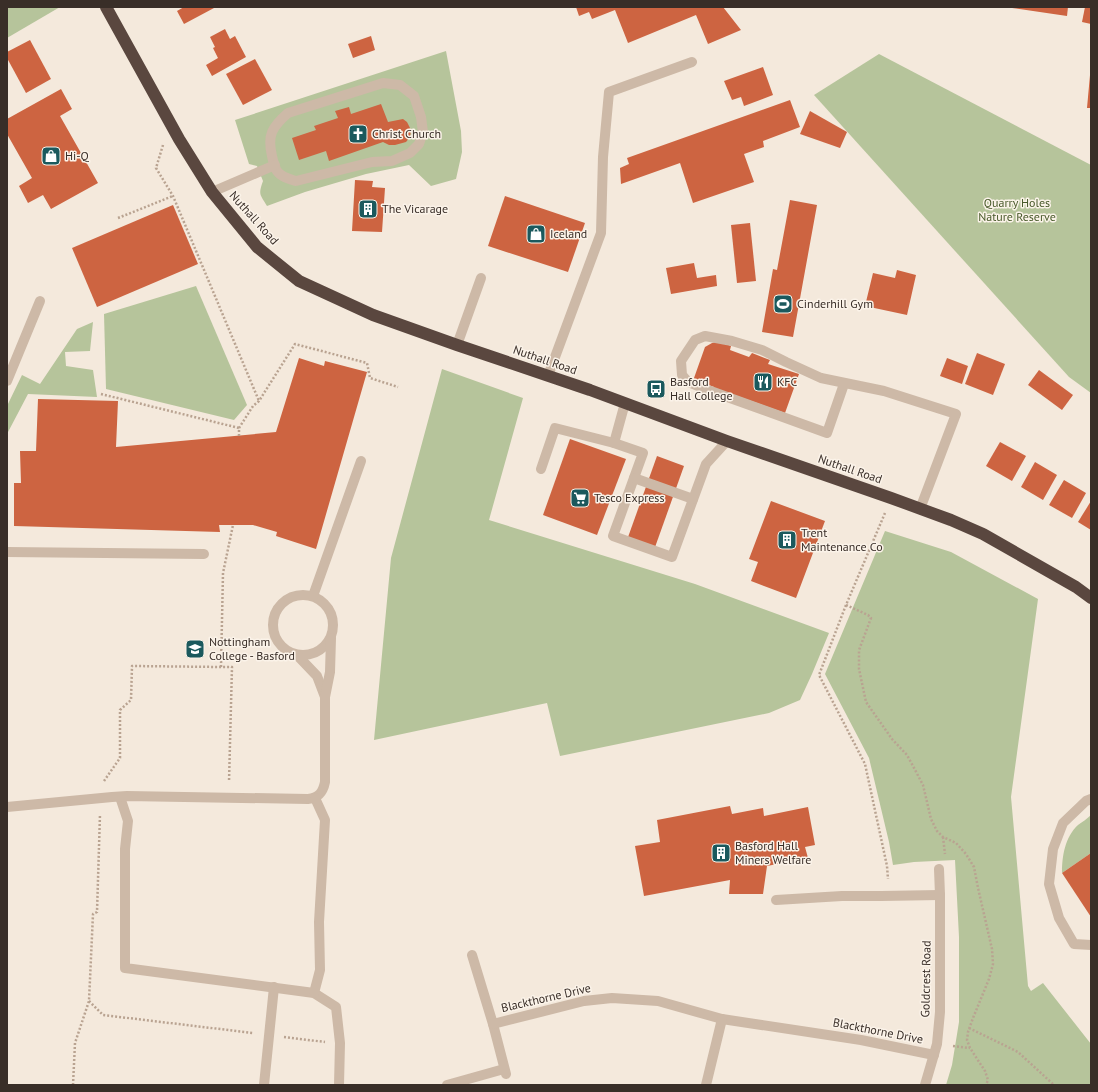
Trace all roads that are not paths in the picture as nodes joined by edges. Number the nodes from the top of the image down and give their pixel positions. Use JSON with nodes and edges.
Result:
{"nodes":[{"id":1,"x":106,"y":7,"type":"edge"},
{"id":2,"x":692,"y":62,"type":"dead end"},
{"id":3,"x":275,"y":165,"type":"junction"},
{"id":4,"x":212,"y":192,"type":"junction"},
{"id":5,"x":481,"y":278,"type":"dead end"},
{"id":6,"x":40,"y":301,"type":"dead end"},
{"id":7,"x":457,"y":345,"type":"junction"},
{"id":8,"x":548,"y":376,"type":"junction"},
{"id":9,"x":7,"y":381,"type":"edge"},
{"id":10,"x":844,"y":384,"type":"junction"},
{"id":11,"x":625,"y":403,"type":"junction"},
{"id":12,"x":727,"y":441,"type":"junction"},
{"id":13,"x":614,"y":443,"type":"junction"},
{"id":14,"x":361,"y":461,"type":"dead end"},
{"id":15,"x":541,"y":469,"type":"dead end"},
{"id":16,"x":634,"y":478,"type":"junction"},
{"id":17,"x":694,"y":499,"type":"junction"},
{"id":18,"x":920,"y":509,"type":"junction"},
{"id":19,"x":7,"y":552,"type":"edge"},
{"id":20,"x":204,"y":554,"type":"dead end"},
{"id":21,"x":313,"y":596,"type":"junction"},
{"id":22,"x":1091,"y":598,"type":"edge"},
{"id":23,"x":331,"y":638,"type":"junction"},
{"id":24,"x":297,"y":655,"type":"junction"},
{"id":25,"x":325,"y":697,"type":"junction"},
{"id":26,"x":120,"y":797,"type":"junction"},
{"id":27,"x":315,"y":798,"type":"junction"},
{"id":28,"x":1091,"y":799,"type":"edge"},
{"id":29,"x":7,"y":807,"type":"edge"},
{"id":30,"x":939,"y":869,"type":"dead end"},
{"id":31,"x":940,"y":895,"type":"junction"},
{"id":32,"x":776,"y":900,"type":"dead end"},
{"id":33,"x":1091,"y":945,"type":"edge"},
{"id":34,"x":472,"y":955,"type":"dead end"},
{"id":35,"x":274,"y":987,"type":"junction"},
{"id":36,"x":314,"y":993,"type":"junction"},
{"id":37,"x":722,"y":1019,"type":"junction"},
{"id":38,"x":493,"y":1024,"type":"junction"},
{"id":39,"x":934,"y":1055,"type":"junction"},
{"id":40,"x":264,"y":1085,"type":"edge"},
{"id":41,"x":339,"y":1085,"type":"edge"},
{"id":42,"x":447,"y":1085,"type":"edge"},
{"id":43,"x":706,"y":1085,"type":"edge"},
{"id":44,"x":925,"y":1085,"type":"edge"}],
"edges":[{"from":1,"to":4,"type":"highway","name":"Nuthall Road"},
{"from":2,"to":8,"type":"street"},
{"from":3,"to":3,"type":"street"},
{"from":3,"to":4,"type":"street"},
{"from":4,"to":7,"type":"highway","name":"Nuthall Road"},
{"from":5,"to":7,"type":"street"},
{"from":6,"to":9,"type":"street"},
{"from":7,"to":8,"type":"highway","name":"Nuthall Road"},
{"from":8,"to":11,"type":"highway","name":"Nuthall Road"},
{"from":10,"to":10,"type":"street"},
{"from":10,"to":18,"type":"street"},
{"from":11,"to":12,"type":"highway","name":"Nuthall Road"},
{"from":11,"to":13,"type":"street"},
{"from":12,"to":17,"type":"street"},
{"from":12,"to":18,"type":"highway","name":"Nuthall Road"},
{"from":13,"to":15,"type":"street"},
{"from":13,"to":16,"type":"street"},
{"from":14,"to":21,"type":"street"},
{"from":16,"to":17,"type":"street"},
{"from":16,"to":17,"type":"street"},
{"from":18,"to":22,"type":"highway","name":"Nuthall Road"},
{"from":19,"to":20,"type":"street"},
{"from":21,"to":23,"type":"street"},
{"from":21,"to":24,"type":"street"},
{"from":23,"to":24,"type":"street"},
{"from":23,"to":25,"type":"street"},
{"from":24,"to":25,"type":"street"},
{"from":25,"to":27,"type":"street"},
{"from":26,"to":27,"type":"street"},
{"from":26,"to":29,"type":"street"},
{"from":26,"to":35,"type":"street"},
{"from":27,"to":36,"type":"street"},
{"from":28,"to":33,"type":"street"},
{"from":30,"to":31,"type":"street","name":"Goldcrest Road"},
{"from":31,"to":32,"type":"street"},
{"from":31,"to":39,"type":"street","name":"Goldcrest Road"},
{"from":34,"to":38,"type":"street","name":"Blackthorne Drive"},
{"from":35,"to":36,"type":"street"},
{"from":35,"to":40,"type":"street"},
{"from":36,"to":41,"type":"street"},
{"from":37,"to":38,"type":"street","name":"Blackthorne Drive"},
{"from":37,"to":39,"type":"street","name":"Blackthorne Drive"},
{"from":37,"to":43,"type":"street"},
{"from":38,"to":42,"type":"street","name":"Blackthorne Drive"},
{"from":39,"to":44,"type":"street","name":"Goldcrest Road"}]}
